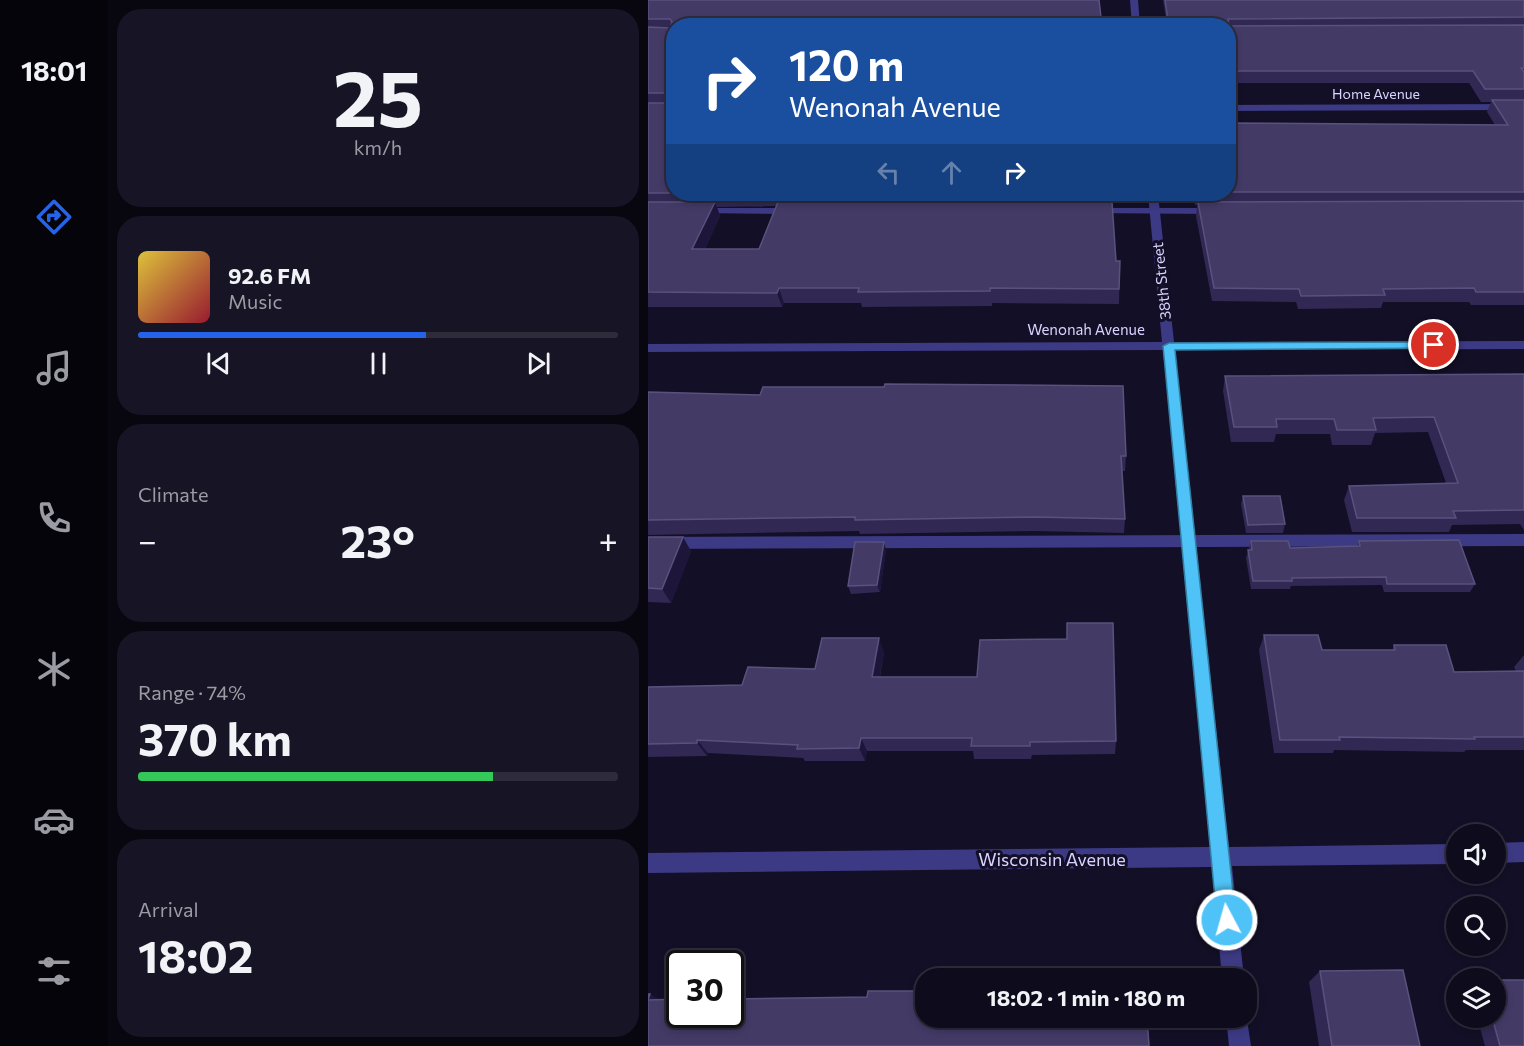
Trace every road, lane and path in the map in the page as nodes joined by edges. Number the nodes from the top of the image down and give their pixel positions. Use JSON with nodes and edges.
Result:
{"nodes":[{"id":1,"x":1134,"y":0,"type":"edge"},
{"id":2,"x":1135,"y":18,"type":"edge"},
{"id":3,"x":1524,"y":107,"type":"edge"},
{"id":4,"x":1236,"y":108,"type":"edge"},
{"id":5,"x":1154,"y":201,"type":"edge"},
{"id":6,"x":683,"y":211,"type":"edge"},
{"id":7,"x":801,"y":211,"type":"edge"},
{"id":8,"x":1084,"y":211,"type":"edge"},
{"id":9,"x":1155,"y":211,"type":"junction"},
{"id":10,"x":1225,"y":211,"type":"edge"},
{"id":11,"x":1524,"y":345,"type":"edge"},
{"id":12,"x":1169,"y":346,"type":"junction"},
{"id":13,"x":648,"y":348,"type":"edge"},
{"id":14,"x":1189,"y":540,"type":"junction"},
{"id":15,"x":1524,"y":540,"type":"edge"},
{"id":16,"x":648,"y":543,"type":"edge"},
{"id":17,"x":1524,"y":852,"type":"edge"},
{"id":18,"x":1506,"y":853,"type":"edge"},
{"id":19,"x":1446,"y":854,"type":"edge"},
{"id":20,"x":1220,"y":856,"type":"junction"},
{"id":21,"x":648,"y":863,"type":"edge"},
{"id":22,"x":1232,"y":968,"type":"edge"},
{"id":23,"x":1238,"y":1028,"type":"edge"},
{"id":24,"x":1240,"y":1046,"type":"edge"}],
"edges":[{"from":1,"to":2,"type":"street"},
{"from":3,"to":4,"type":"street","name":"Home Avenue"},
{"from":5,"to":9,"type":"street","name":"38th Street"},
{"from":6,"to":7,"type":"street"},
{"from":8,"to":9,"type":"street"},
{"from":9,"to":10,"type":"street"},
{"from":9,"to":12,"type":"street","name":"38th Street"},
{"from":11,"to":12,"type":"street","name":"Wenonah Avenue"},
{"from":12,"to":13,"type":"street","name":"Wenonah Avenue"},
{"from":12,"to":14,"type":"street","name":"38th Street"},
{"from":14,"to":15,"type":"street"},
{"from":14,"to":16,"type":"street"},
{"from":14,"to":20,"type":"street","name":"38th Street"},
{"from":17,"to":18,"type":"street"},
{"from":19,"to":20,"type":"street","name":"Wisconsin Avenue"},
{"from":20,"to":21,"type":"street","name":"Wisconsin Avenue"},
{"from":20,"to":22,"type":"street","name":"38th Street"},
{"from":23,"to":24,"type":"street"}]}
